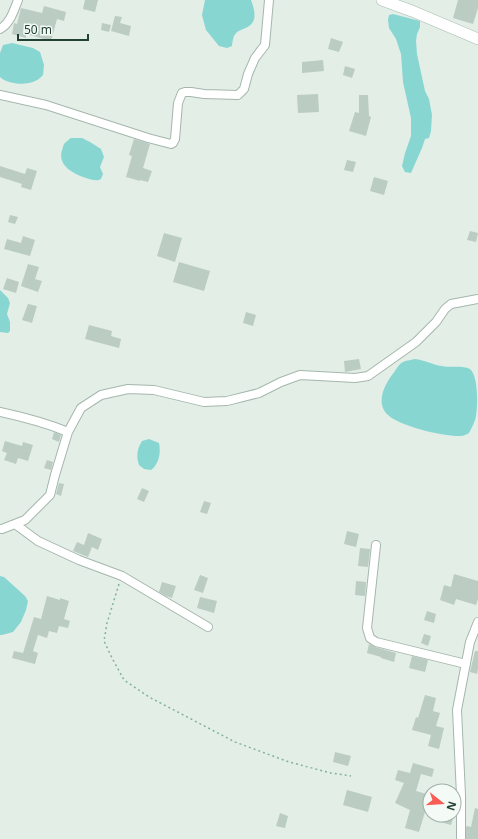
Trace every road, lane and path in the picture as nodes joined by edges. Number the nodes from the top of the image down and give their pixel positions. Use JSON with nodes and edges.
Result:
{"nodes":[{"id":1,"x":18,"y":0,"type":"edge"},
{"id":2,"x":269,"y":0,"type":"edge"},
{"id":3,"x":382,"y":0,"type":"edge"},
{"id":4,"x":0,"y":29,"type":"edge"},
{"id":5,"x":478,"y":39,"type":"edge"},
{"id":6,"x":0,"y":95,"type":"edge"},
{"id":7,"x":478,"y":299,"type":"edge"},
{"id":8,"x":0,"y":412,"type":"edge"},
{"id":9,"x":68,"y":432,"type":"junction"},
{"id":10,"x":15,"y":524,"type":"junction"},
{"id":11,"x":0,"y":529,"type":"edge"},
{"id":12,"x":376,"y":546,"type":"dead end"},
{"id":13,"x":122,"y":576,"type":"junction"},
{"id":14,"x":478,"y":622,"type":"edge"},
{"id":15,"x":208,"y":627,"type":"dead end"},
{"id":16,"x":466,"y":664,"type":"junction"},
{"id":17,"x":351,"y":776,"type":"dead end"},
{"id":18,"x":460,"y":839,"type":"edge"}],
"edges":[{"from":1,"to":4,"type":"street"},
{"from":2,"to":6,"type":"street"},
{"from":3,"to":5,"type":"main road"},
{"from":7,"to":9,"type":"street"},
{"from":8,"to":9,"type":"street"},
{"from":9,"to":10,"type":"street"},
{"from":10,"to":11,"type":"street"},
{"from":10,"to":13,"type":"street"},
{"from":12,"to":16,"type":"street"},
{"from":13,"to":15,"type":"street"},
{"from":13,"to":17,"type":"path"},
{"from":14,"to":16,"type":"street"},
{"from":16,"to":18,"type":"street"}]}
